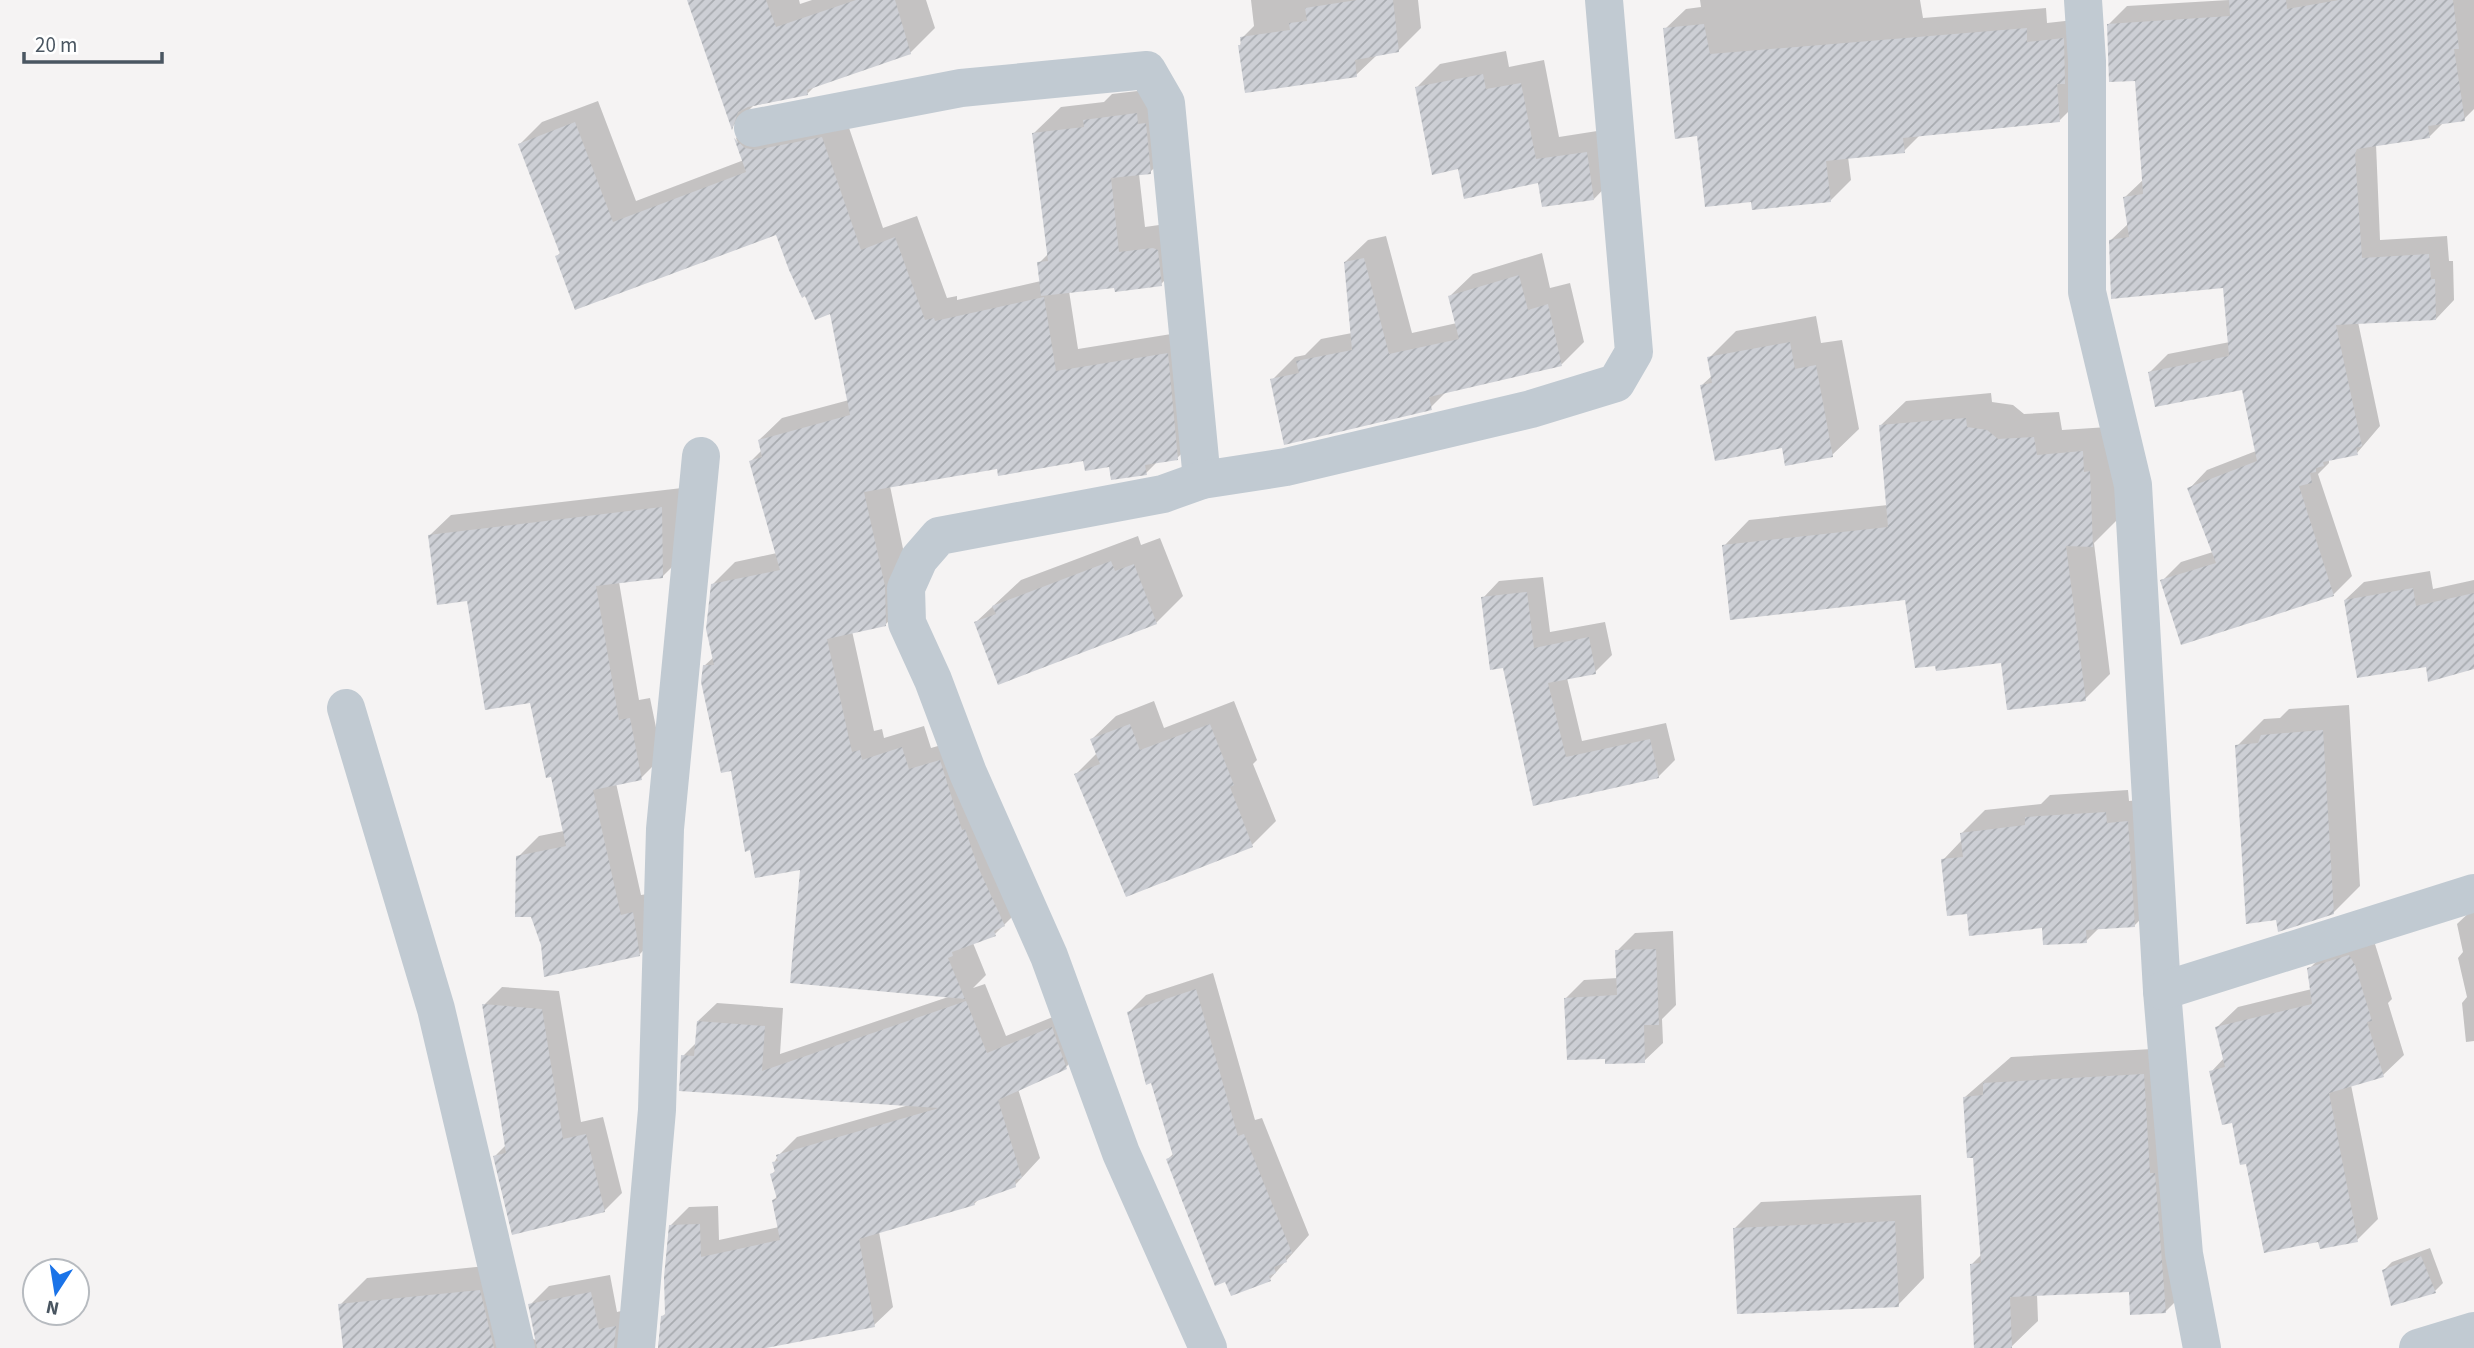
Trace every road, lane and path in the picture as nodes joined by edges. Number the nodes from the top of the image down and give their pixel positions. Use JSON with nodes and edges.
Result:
{"nodes":[{"id":1,"x":1604,"y":0,"type":"edge"},
{"id":2,"x":2083,"y":0,"type":"edge"},
{"id":3,"x":753,"y":128,"type":"dead end"},
{"id":4,"x":701,"y":456,"type":"dead end"},
{"id":5,"x":1202,"y":480,"type":"junction"},
{"id":6,"x":346,"y":708,"type":"dead end"},
{"id":7,"x":2474,"y":893,"type":"edge"},
{"id":8,"x":2162,"y":991,"type":"junction"},
{"id":9,"x":2474,"y":1331,"type":"edge"},
{"id":10,"x":516,"y":1348,"type":"edge"},
{"id":11,"x":636,"y":1348,"type":"edge"},
{"id":12,"x":1208,"y":1348,"type":"edge"},
{"id":13,"x":2202,"y":1348,"type":"edge"},
{"id":14,"x":2418,"y":1348,"type":"edge"}],
"edges":[{"from":1,"to":5,"type":"street"},
{"from":2,"to":8,"type":"street"},
{"from":3,"to":5,"type":"street"},
{"from":4,"to":11,"type":"street"},
{"from":5,"to":12,"type":"street"},
{"from":6,"to":10,"type":"street"},
{"from":7,"to":8,"type":"street"},
{"from":8,"to":13,"type":"street"},
{"from":9,"to":14,"type":"street"}]}
